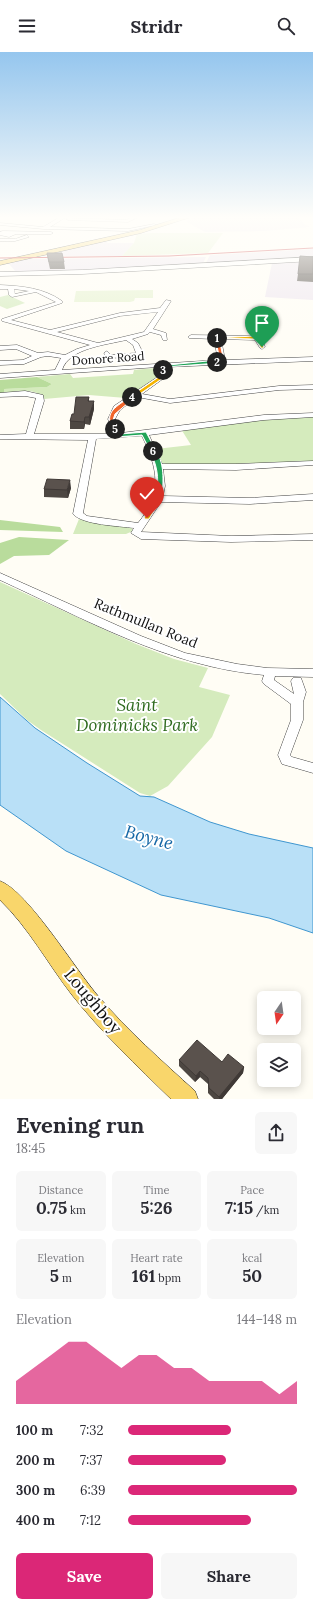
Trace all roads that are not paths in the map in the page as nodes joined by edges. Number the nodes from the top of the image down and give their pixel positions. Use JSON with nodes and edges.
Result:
{"nodes":[{"id":1,"x":191,"y":266,"type":"edge"},
{"id":2,"x":0,"y":274,"type":"edge"},
{"id":3,"x":12,"y":274,"type":"junction"},
{"id":4,"x":60,"y":275,"type":"dead end"},
{"id":5,"x":0,"y":287,"type":"edge"},
{"id":6,"x":12,"y":287,"type":"junction"},
{"id":7,"x":35,"y":291,"type":"junction"},
{"id":8,"x":168,"y":301,"type":"dead end"},
{"id":9,"x":162,"y":310,"type":"junction"},
{"id":10,"x":3,"y":320,"type":"edge"},
{"id":11,"x":150,"y":330,"type":"junction"},
{"id":12,"x":51,"y":332,"type":"junction"},
{"id":13,"x":164,"y":335,"type":"dead end"},
{"id":14,"x":217,"y":337,"type":"junction"},
{"id":15,"x":127,"y":338,"type":"junction"},
{"id":16,"x":191,"y":338,"type":"dead end"},
{"id":17,"x":99,"y":344,"type":"junction"},
{"id":18,"x":262,"y":347,"type":"dead end"},
{"id":19,"x":0,"y":348,"type":"edge"},
{"id":20,"x":107,"y":353,"type":"dead end"},
{"id":21,"x":38,"y":356,"type":"junction"},
{"id":22,"x":66,"y":357,"type":"junction"},
{"id":23,"x":313,"y":359,"type":"edge"},
{"id":24,"x":222,"y":361,"type":"junction"},
{"id":25,"x":0,"y":363,"type":"edge"},
{"id":26,"x":161,"y":366,"type":"junction"},
{"id":27,"x":58,"y":373,"type":"junction"},
{"id":28,"x":0,"y":376,"type":"edge"},
{"id":29,"x":313,"y":387,"type":"edge"},
{"id":30,"x":0,"y":395,"type":"edge"},
{"id":31,"x":136,"y":395,"type":"junction"},
{"id":32,"x":313,"y":415,"type":"edge"},
{"id":33,"x":144,"y":433,"type":"junction"},
{"id":34,"x":29,"y":436,"type":"junction"},
{"id":35,"x":118,"y":436,"type":"junction"},
{"id":36,"x":0,"y":437,"type":"edge"},
{"id":37,"x":92,"y":437,"type":"junction"},
{"id":38,"x":313,"y":463,"type":"edge"},
{"id":39,"x":159,"y":466,"type":"junction"},
{"id":40,"x":313,"y":497,"type":"edge"},
{"id":41,"x":158,"y":499,"type":"junction"},
{"id":42,"x":140,"y":526,"type":"junction"},
{"id":43,"x":313,"y":537,"type":"edge"},
{"id":44,"x":0,"y":576,"type":"edge"},
{"id":45,"x":270,"y":672,"type":"junction"},
{"id":46,"x":313,"y":673,"type":"edge"},
{"id":47,"x":297,"y":681,"type":"dead end"},
{"id":48,"x":297,"y":702,"type":"junction"},
{"id":49,"x":313,"y":768,"type":"edge"},
{"id":50,"x":3,"y":895,"type":"edge"},
{"id":51,"x":188,"y":1099,"type":"edge"}],
"edges":[{"from":1,"to":3,"type":"street"},
{"from":2,"to":3,"type":"street"},
{"from":3,"to":4,"type":"street"},
{"from":5,"to":6,"type":"street"},
{"from":6,"to":7,"type":"street"},
{"from":6,"to":7,"type":"street"},
{"from":7,"to":10,"type":"street"},
{"from":8,"to":9,"type":"street"},
{"from":9,"to":11,"type":"street"},
{"from":9,"to":12,"type":"street"},
{"from":10,"to":12,"type":"street"},
{"from":11,"to":13,"type":"street"},
{"from":11,"to":15,"type":"street"},
{"from":12,"to":17,"type":"street"},
{"from":14,"to":16,"type":"street"},
{"from":14,"to":18,"type":"street"},
{"from":14,"to":24,"type":"street"},
{"from":15,"to":17,"type":"street"},
{"from":15,"to":20,"type":"street"},
{"from":17,"to":22,"type":"street"},
{"from":19,"to":21,"type":"street"},
{"from":21,"to":22,"type":"street"},
{"from":21,"to":25,"type":"street"},
{"from":22,"to":27,"type":"street"},
{"from":23,"to":24,"type":"street","name":"Donore Road"},
{"from":24,"to":26,"type":"street","name":"Donore Road"},
{"from":26,"to":27,"type":"street","name":"Donore Road"},
{"from":26,"to":31,"type":"street"},
{"from":27,"to":28,"type":"street","name":"Donore Road"},
{"from":29,"to":31,"type":"street"},
{"from":30,"to":34,"type":"street"},
{"from":31,"to":35,"type":"street"},
{"from":32,"to":33,"type":"street"},
{"from":33,"to":35,"type":"street"},
{"from":33,"to":39,"type":"street"},
{"from":34,"to":36,"type":"street"},
{"from":34,"to":37,"type":"street"},
{"from":35,"to":37,"type":"street"},
{"from":37,"to":42,"type":"street"},
{"from":38,"to":39,"type":"street"},
{"from":39,"to":41,"type":"street"},
{"from":40,"to":41,"type":"street"},
{"from":41,"to":42,"type":"street"},
{"from":42,"to":43,"type":"street"},
{"from":44,"to":45,"type":"street","name":"Rathmullan Road"},
{"from":45,"to":46,"type":"street","name":"Rathmullan Road"},
{"from":45,"to":48,"type":"street"},
{"from":47,"to":48,"type":"street"},
{"from":48,"to":49,"type":"street"},
{"from":50,"to":51,"type":"main road","name":"Loughboy"}]}
